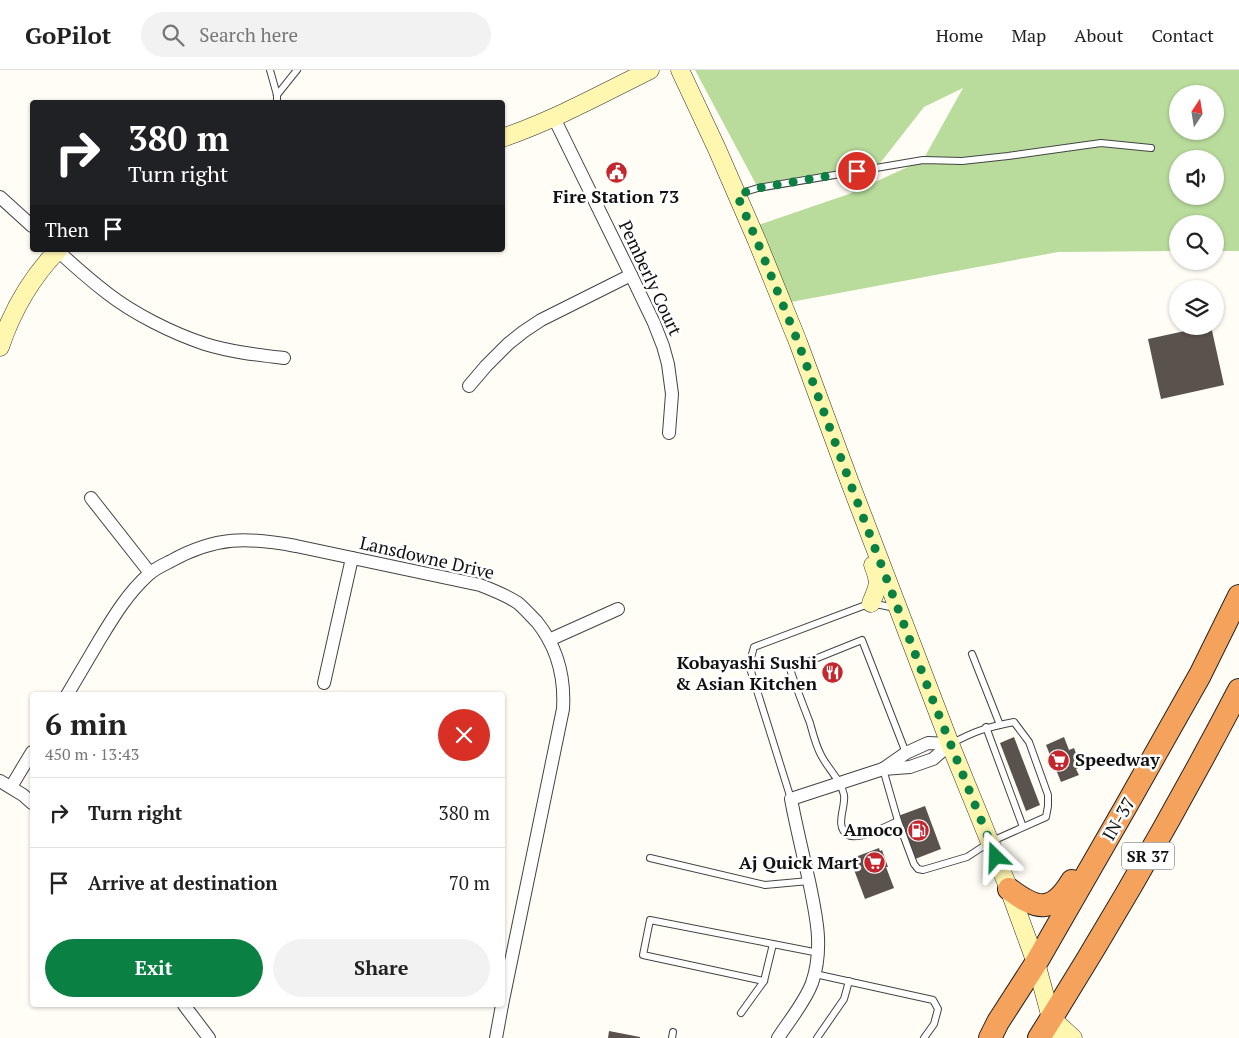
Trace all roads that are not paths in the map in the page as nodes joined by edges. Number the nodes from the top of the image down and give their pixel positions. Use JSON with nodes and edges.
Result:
{"nodes":[{"id":1,"x":270,"y":70,"type":"edge"},
{"id":2,"x":297,"y":70,"type":"edge"},
{"id":3,"x":650,"y":70,"type":"edge"},
{"id":4,"x":680,"y":70,"type":"edge"},
{"id":5,"x":277,"y":99,"type":"edge"},
{"id":6,"x":554,"y":118,"type":"junction"},
{"id":7,"x":505,"y":137,"type":"edge"},
{"id":8,"x":1150,"y":148,"type":"dead end"},
{"id":9,"x":737,"y":195,"type":"junction"},
{"id":10,"x":0,"y":197,"type":"edge"},
{"id":11,"x":30,"y":224,"type":"edge"},
{"id":12,"x":55,"y":252,"type":"edge"},
{"id":13,"x":59,"y":252,"type":"edge"},
{"id":14,"x":631,"y":276,"type":"junction"},
{"id":15,"x":2,"y":338,"type":"edge"},
{"id":16,"x":284,"y":358,"type":"dead end"},
{"id":17,"x":469,"y":386,"type":"dead end"},
{"id":18,"x":669,"y":433,"type":"dead end"},
{"id":19,"x":837,"y":447,"type":"junction"},
{"id":20,"x":91,"y":498,"type":"dead end"},
{"id":21,"x":352,"y":558,"type":"junction"},
{"id":22,"x":150,"y":573,"type":"junction"},
{"id":23,"x":1239,"y":596,"type":"edge"},
{"id":24,"x":871,"y":603,"type":"junction"},
{"id":25,"x":898,"y":608,"type":"junction"},
{"id":26,"x":618,"y":609,"type":"dead end"},
{"id":27,"x":549,"y":640,"type":"junction"},
{"id":28,"x":972,"y":654,"type":"dead end"},
{"id":29,"x":1200,"y":675,"type":"junction"},
{"id":30,"x":324,"y":683,"type":"dead end"},
{"id":31,"x":1239,"y":690,"type":"edge"},
{"id":32,"x":69,"y":692,"type":"edge"},
{"id":33,"x":1000,"y":725,"type":"junction"},
{"id":34,"x":986,"y":728,"type":"junction"},
{"id":35,"x":950,"y":744,"type":"junction"},
{"id":36,"x":906,"y":753,"type":"junction"},
{"id":37,"x":30,"y":754,"type":"edge"},
{"id":38,"x":883,"y":769,"type":"junction"},
{"id":39,"x":839,"y":783,"type":"junction"},
{"id":40,"x":5,"y":784,"type":"edge"},
{"id":41,"x":791,"y":799,"type":"junction"},
{"id":42,"x":30,"y":801,"type":"edge"},
{"id":43,"x":898,"y":821,"type":"junction"},
{"id":44,"x":1023,"y":827,"type":"junction"},
{"id":45,"x":990,"y":842,"type":"junction"},
{"id":46,"x":650,"y":858,"type":"dead end"},
{"id":47,"x":809,"y":880,"type":"junction"},
{"id":48,"x":1009,"y":889,"type":"junction"},
{"id":49,"x":773,"y":944,"type":"junction"},
{"id":50,"x":819,"y":953,"type":"junction"},
{"id":51,"x":1036,"y":963,"type":"junction"},
{"id":52,"x":815,"y":974,"type":"junction"},
{"id":53,"x":764,"y":980,"type":"junction"},
{"id":54,"x":849,"y":982,"type":"junction"},
{"id":55,"x":505,"y":990,"type":"edge"},
{"id":56,"x":186,"y":1007,"type":"edge"},
{"id":57,"x":502,"y":1007,"type":"edge"},
{"id":58,"x":741,"y":1013,"type":"dead end"},
{"id":59,"x":1053,"y":1028,"type":"edge"},
{"id":60,"x":209,"y":1038,"type":"edge"},
{"id":61,"x":496,"y":1038,"type":"edge"},
{"id":62,"x":778,"y":1038,"type":"edge"},
{"id":63,"x":817,"y":1038,"type":"edge"},
{"id":64,"x":924,"y":1038,"type":"edge"},
{"id":65,"x":990,"y":1038,"type":"edge"},
{"id":66,"x":1039,"y":1038,"type":"edge"},
{"id":67,"x":1073,"y":1038,"type":"edge"}],
"edges":[{"from":1,"to":5,"type":"lane"},
{"from":2,"to":5,"type":"lane"},
{"from":3,"to":6,"type":"main road"},
{"from":4,"to":9,"type":"main road"},
{"from":6,"to":7,"type":"main road"},
{"from":6,"to":14,"type":"street","name":"Pemberly Court"},
{"from":8,"to":9,"type":"lane"},
{"from":9,"to":19,"type":"main road"},
{"from":10,"to":11,"type":"street"},
{"from":12,"to":15,"type":"main road"},
{"from":13,"to":16,"type":"street"},
{"from":14,"to":17,"type":"street"},
{"from":14,"to":18,"type":"street","name":"Pemberly Court"},
{"from":19,"to":24,"type":"main road"},
{"from":19,"to":25,"type":"main road"},
{"from":20,"to":22,"type":"street"},
{"from":21,"to":22,"type":"street","name":"Lansdowne Drive"},
{"from":21,"to":27,"type":"street","name":"Lansdowne Drive"},
{"from":21,"to":30,"type":"street"},
{"from":22,"to":32,"type":"street","name":"Lansdowne Drive"},
{"from":23,"to":29,"type":"highway","name":"IN-37","number":"SR 37"},
{"from":24,"to":25,"type":"lane"},
{"from":24,"to":41,"type":"lane"},
{"from":25,"to":35,"type":"main road"},
{"from":26,"to":27,"type":"street"},
{"from":27,"to":55,"type":"street","name":"Lansdowne Drive"},
{"from":28,"to":33,"type":"lane"},
{"from":29,"to":48,"type":"highway"},
{"from":29,"to":51,"type":"highway","name":"IN-37","number":"SR 37"},
{"from":31,"to":59,"type":"highway","number":"SR 37"},
{"from":33,"to":34,"type":"lane"},
{"from":33,"to":44,"type":"lane"},
{"from":34,"to":35,"type":"lane"},
{"from":34,"to":44,"type":"lane"},
{"from":35,"to":36,"type":"street"},
{"from":35,"to":38,"type":"street"},
{"from":35,"to":45,"type":"main road"},
{"from":36,"to":38,"type":"street"},
{"from":36,"to":39,"type":"lane"},
{"from":37,"to":40,"type":"street"},
{"from":38,"to":39,"type":"street"},
{"from":38,"to":43,"type":"lane"},
{"from":39,"to":41,"type":"street"},
{"from":39,"to":43,"type":"lane"},
{"from":40,"to":42,"type":"street"},
{"from":41,"to":47,"type":"street"},
{"from":43,"to":45,"type":"lane"},
{"from":44,"to":45,"type":"lane"},
{"from":45,"to":48,"type":"main road"},
{"from":46,"to":47,"type":"lane"},
{"from":47,"to":50,"type":"street"},
{"from":48,"to":51,"type":"main road"},
{"from":49,"to":50,"type":"lane"},
{"from":49,"to":53,"type":"lane"},
{"from":49,"to":53,"type":"lane"},
{"from":50,"to":52,"type":"street"},
{"from":51,"to":59,"type":"main road"},
{"from":51,"to":65,"type":"highway","name":"IN-37","number":"SR 37"},
{"from":52,"to":54,"type":"lane"},
{"from":52,"to":62,"type":"street"},
{"from":53,"to":58,"type":"lane"},
{"from":54,"to":63,"type":"lane"},
{"from":54,"to":64,"type":"lane"},
{"from":56,"to":60,"type":"street"},
{"from":57,"to":61,"type":"street","name":"Lansdowne Drive"},
{"from":59,"to":66,"type":"highway","number":"SR 37"},
{"from":59,"to":67,"type":"main road"}]}
